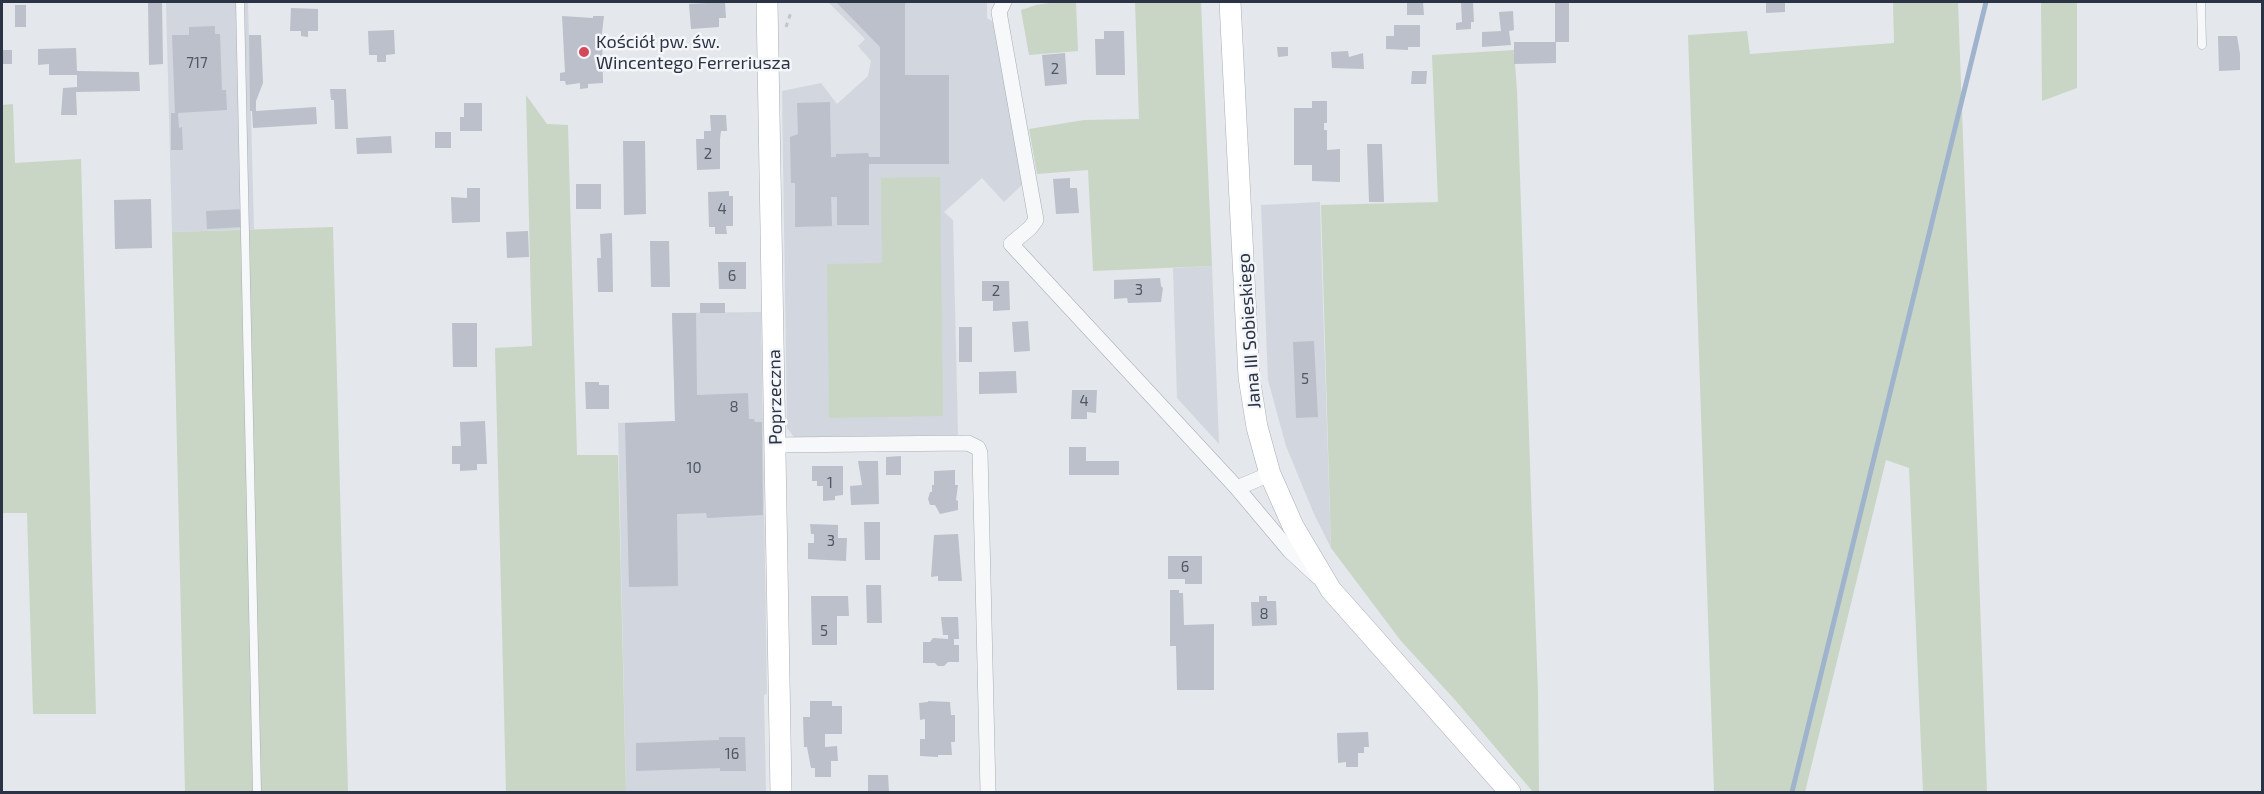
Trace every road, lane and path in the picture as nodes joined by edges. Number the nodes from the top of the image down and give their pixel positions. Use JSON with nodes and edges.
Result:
{"nodes":[{"id":1,"x":240,"y":2,"type":"edge"},
{"id":2,"x":767,"y":2,"type":"edge"},
{"id":3,"x":1004,"y":2,"type":"edge"},
{"id":4,"x":1230,"y":2,"type":"edge"},
{"id":5,"x":2201,"y":2,"type":"edge"},
{"id":6,"x":2202,"y":45,"type":"dead end"},
{"id":7,"x":776,"y":445,"type":"junction"},
{"id":8,"x":1269,"y":474,"type":"junction"},
{"id":9,"x":1237,"y":488,"type":"junction"},
{"id":10,"x":1331,"y":590,"type":"junction"},
{"id":11,"x":257,"y":792,"type":"edge"},
{"id":12,"x":781,"y":792,"type":"edge"},
{"id":13,"x":988,"y":792,"type":"edge"},
{"id":14,"x":1510,"y":792,"type":"edge"}],
"edges":[{"from":1,"to":11,"type":"lane"},
{"from":2,"to":7,"type":"main road","name":"Poprzeczna"},
{"from":3,"to":9,"type":"street"},
{"from":4,"to":8,"type":"main road","name":"Jana III Sobieskiego"},
{"from":5,"to":6,"type":"lane"},
{"from":7,"to":12,"type":"main road","name":"Poprzeczna"},
{"from":7,"to":13,"type":"street"},
{"from":8,"to":9,"type":"street"},
{"from":8,"to":10,"type":"main road","name":"Jana III Sobieskiego"},
{"from":9,"to":10,"type":"street"},
{"from":10,"to":14,"type":"main road","name":"Jana III Sobieskiego"}]}
